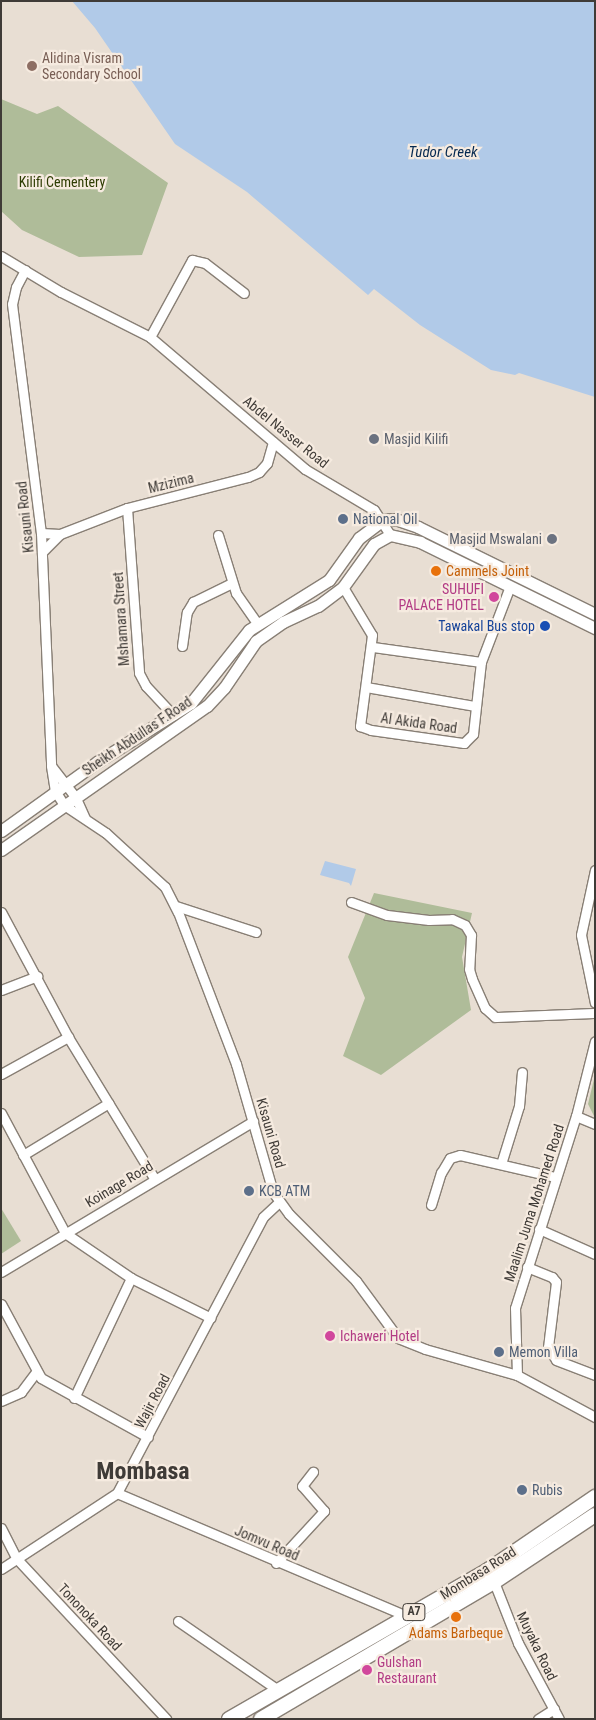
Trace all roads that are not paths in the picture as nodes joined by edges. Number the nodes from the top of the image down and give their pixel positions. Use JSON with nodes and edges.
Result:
{"nodes":[{"id":1,"x":1,"y":256,"type":"edge"},
{"id":2,"x":26,"y":270,"type":"junction"},
{"id":3,"x":244,"y":293,"type":"dead end"},
{"id":4,"x":150,"y":337,"type":"junction"},
{"id":5,"x":273,"y":442,"type":"junction"},
{"id":6,"x":127,"y":508,"type":"junction"},
{"id":7,"x":383,"y":520,"type":"junction"},
{"id":8,"x":41,"y":533,"type":"junction"},
{"id":9,"x":60,"y":534,"type":"junction"},
{"id":10,"x":218,"y":535,"type":"dead end"},
{"id":11,"x":390,"y":535,"type":"junction"},
{"id":12,"x":42,"y":552,"type":"junction"},
{"id":13,"x":232,"y":583,"type":"junction"},
{"id":14,"x":343,"y":586,"type":"junction"},
{"id":15,"x":510,"y":586,"type":"junction"},
{"id":16,"x":595,"y":614,"type":"edge"},
{"id":17,"x":257,"y":624,"type":"junction"},
{"id":18,"x":595,"y":628,"type":"edge"},
{"id":19,"x":182,"y":646,"type":"dead end"},
{"id":20,"x":372,"y":647,"type":"junction"},
{"id":21,"x":481,"y":662,"type":"junction"},
{"id":22,"x":366,"y":687,"type":"junction"},
{"id":23,"x":475,"y":706,"type":"junction"},
{"id":24,"x":173,"y":716,"type":"junction"},
{"id":25,"x":51,"y":766,"type":"junction"},
{"id":26,"x":66,"y":784,"type":"junction"},
{"id":27,"x":56,"y":791,"type":"junction"},
{"id":28,"x":75,"y":796,"type":"junction"},
{"id":29,"x":64,"y":805,"type":"junction"},
{"id":30,"x":85,"y":819,"type":"junction"},
{"id":31,"x":1,"y":832,"type":"edge"},
{"id":32,"x":1,"y":850,"type":"edge"},
{"id":33,"x":595,"y":871,"type":"edge"},
{"id":34,"x":351,"y":902,"type":"dead end"},
{"id":35,"x":176,"y":906,"type":"junction"},
{"id":36,"x":1,"y":912,"type":"edge"},
{"id":37,"x":256,"y":932,"type":"dead end"},
{"id":38,"x":37,"y":976,"type":"junction"},
{"id":39,"x":1,"y":990,"type":"edge"},
{"id":40,"x":595,"y":1003,"type":"edge"},
{"id":41,"x":595,"y":1013,"type":"edge"},
{"id":42,"x":68,"y":1037,"type":"junction"},
{"id":43,"x":595,"y":1040,"type":"edge"},
{"id":44,"x":522,"y":1072,"type":"dead end"},
{"id":45,"x":1,"y":1074,"type":"edge"},
{"id":46,"x":109,"y":1102,"type":"junction"},
{"id":47,"x":1,"y":1113,"type":"edge"},
{"id":48,"x":576,"y":1116,"type":"junction"},
{"id":49,"x":252,"y":1121,"type":"junction"},
{"id":50,"x":595,"y":1124,"type":"edge"},
{"id":51,"x":23,"y":1154,"type":"junction"},
{"id":52,"x":501,"y":1164,"type":"junction"},
{"id":53,"x":555,"y":1177,"type":"junction"},
{"id":54,"x":154,"y":1178,"type":"junction"},
{"id":55,"x":279,"y":1202,"type":"junction"},
{"id":56,"x":431,"y":1205,"type":"dead end"},
{"id":57,"x":539,"y":1229,"type":"junction"},
{"id":58,"x":65,"y":1233,"type":"junction"},
{"id":59,"x":595,"y":1254,"type":"edge"},
{"id":60,"x":527,"y":1267,"type":"junction"},
{"id":61,"x":1,"y":1272,"type":"edge"},
{"id":62,"x":132,"y":1278,"type":"junction"},
{"id":63,"x":1,"y":1304,"type":"edge"},
{"id":64,"x":211,"y":1318,"type":"junction"},
{"id":65,"x":36,"y":1372,"type":"junction"},
{"id":66,"x":517,"y":1375,"type":"junction"},
{"id":67,"x":595,"y":1375,"type":"edge"},
{"id":68,"x":74,"y":1398,"type":"junction"},
{"id":69,"x":1,"y":1401,"type":"edge"},
{"id":70,"x":595,"y":1417,"type":"edge"},
{"id":71,"x":148,"y":1438,"type":"junction"},
{"id":72,"x":313,"y":1472,"type":"dead end"},
{"id":73,"x":117,"y":1493,"type":"junction"},
{"id":74,"x":595,"y":1497,"type":"edge"},
{"id":75,"x":595,"y":1515,"type":"edge"},
{"id":76,"x":1,"y":1528,"type":"edge"},
{"id":77,"x":18,"y":1559,"type":"junction"},
{"id":78,"x":276,"y":1563,"type":"junction"},
{"id":79,"x":1,"y":1569,"type":"edge"},
{"id":80,"x":494,"y":1582,"type":"junction"},
{"id":81,"x":407,"y":1616,"type":"junction"},
{"id":82,"x":178,"y":1621,"type":"dead end"},
{"id":83,"x":278,"y":1690,"type":"junction"},
{"id":84,"x":554,"y":1709,"type":"junction"},
{"id":85,"x":278,"y":1714,"type":"edge"},
{"id":86,"x":166,"y":1719,"type":"edge"},
{"id":87,"x":229,"y":1719,"type":"edge"},
{"id":88,"x":261,"y":1719,"type":"edge"},
{"id":89,"x":538,"y":1719,"type":"edge"},
{"id":90,"x":560,"y":1719,"type":"edge"}],
"edges":[{"from":1,"to":2,"type":"street","name":"Abdel Nasser Road"},
{"from":2,"to":4,"type":"street","name":"Abdel Nasser Road"},
{"from":2,"to":8,"type":"street","name":"Kisauni Road"},
{"from":3,"to":4,"type":"street"},
{"from":4,"to":5,"type":"street","name":"Abdel Nasser Road"},
{"from":5,"to":6,"type":"street","name":"Mzizima"},
{"from":5,"to":7,"type":"street","name":"Abdel Nasser Road"},
{"from":6,"to":9,"type":"street","name":"Mzizima"},
{"from":6,"to":24,"type":"street","name":"Mshamara Street"},
{"from":7,"to":11,"type":"street"},
{"from":7,"to":16,"type":"main road"},
{"from":7,"to":17,"type":"main road","name":"Sheikh Abdullas F.Road"},
{"from":8,"to":9,"type":"street"},
{"from":8,"to":12,"type":"street","name":"Kisauni Road"},
{"from":9,"to":12,"type":"street"},
{"from":10,"to":13,"type":"street"},
{"from":11,"to":14,"type":"main road","name":"Sheikh Abdullas F.Road"},
{"from":11,"to":15,"type":"main road"},
{"from":12,"to":25,"type":"street","name":"Kisauni Road"},
{"from":13,"to":17,"type":"street"},
{"from":13,"to":19,"type":"street"},
{"from":14,"to":20,"type":"street"},
{"from":14,"to":28,"type":"main road","name":"Sheikh Abdullas F.Road"},
{"from":15,"to":18,"type":"main road"},
{"from":15,"to":21,"type":"street","name":"Al Akida Road"},
{"from":17,"to":24,"type":"main road","name":"Sheikh Abdullas F.Road"},
{"from":20,"to":21,"type":"street"},
{"from":20,"to":22,"type":"street"},
{"from":21,"to":23,"type":"street","name":"Al Akida Road"},
{"from":22,"to":23,"type":"street"},
{"from":22,"to":23,"type":"street","name":"Al Akida Road"},
{"from":24,"to":26,"type":"main road","name":"Sheikh Abdullas F.Road"},
{"from":25,"to":26,"type":"street","name":"Kisauni Road"},
{"from":25,"to":27,"type":"street","name":"Kisauni Road"},
{"from":26,"to":27,"type":"main road","name":"Sheikh Abdullas F.Road"},
{"from":26,"to":28,"type":"street","name":"Kisauni Road"},
{"from":27,"to":29,"type":"street","name":"Kisauni Road"},
{"from":27,"to":31,"type":"main road","name":"Sheikh Abdullas F.Road"},
{"from":28,"to":29,"type":"main road","name":"Sheikh Abdullas F.Road"},
{"from":28,"to":30,"type":"street","name":"Kisauni Road"},
{"from":29,"to":30,"type":"street","name":"Kisauni Road"},
{"from":29,"to":32,"type":"main road","name":"Sheikh Abdullas F.Road"},
{"from":30,"to":35,"type":"street","name":"Kisauni Road"},
{"from":33,"to":40,"type":"street"},
{"from":34,"to":41,"type":"street"},
{"from":35,"to":37,"type":"street"},
{"from":35,"to":49,"type":"street","name":"Kisauni Road"},
{"from":36,"to":38,"type":"street"},
{"from":38,"to":39,"type":"street"},
{"from":38,"to":42,"type":"street"},
{"from":42,"to":45,"type":"street"},
{"from":42,"to":46,"type":"street"},
{"from":43,"to":48,"type":"street","name":"Maalim Juma Mohamed Road"},
{"from":44,"to":52,"type":"street"},
{"from":46,"to":51,"type":"street"},
{"from":46,"to":54,"type":"street"},
{"from":47,"to":51,"type":"street"},
{"from":48,"to":50,"type":"street"},
{"from":48,"to":53,"type":"street","name":"Maalim Juma Mohamed Road"},
{"from":49,"to":54,"type":"street","name":"Koinage Road"},
{"from":49,"to":55,"type":"street","name":"Kisauni Road"},
{"from":51,"to":58,"type":"street"},
{"from":52,"to":53,"type":"street"},
{"from":52,"to":56,"type":"street"},
{"from":53,"to":57,"type":"street","name":"Maalim Juma Mohamed Road"},
{"from":54,"to":58,"type":"street","name":"Koinage Road"},
{"from":55,"to":64,"type":"street","name":"Wajir Road"},
{"from":55,"to":66,"type":"street","name":"Kisauni Road"},
{"from":57,"to":59,"type":"street"},
{"from":57,"to":60,"type":"street","name":"Maalim Juma Mohamed Road"},
{"from":58,"to":61,"type":"street","name":"Koinage Road"},
{"from":58,"to":62,"type":"street"},
{"from":60,"to":66,"type":"street","name":"Maalim Juma Mohamed Road"},
{"from":60,"to":67,"type":"street"},
{"from":62,"to":64,"type":"street"},
{"from":62,"to":68,"type":"street"},
{"from":63,"to":65,"type":"street"},
{"from":64,"to":71,"type":"street","name":"Wajir Road"},
{"from":65,"to":68,"type":"street"},
{"from":65,"to":69,"type":"street"},
{"from":66,"to":70,"type":"street","name":"Kisauni Road"},
{"from":68,"to":71,"type":"street"},
{"from":71,"to":73,"type":"street","name":"Wajir Road"},
{"from":72,"to":78,"type":"street"},
{"from":73,"to":77,"type":"street","name":"Wajir Road"},
{"from":73,"to":78,"type":"street","name":"Jomvu Road"},
{"from":74,"to":81,"type":"highway","name":"Mombasa Road","number":"A7"},
{"from":75,"to":80,"type":"highway","name":"Mombasa Road","number":"A7"},
{"from":76,"to":77,"type":"street","name":"Tononoka Road"},
{"from":77,"to":79,"type":"street","name":"Wajir Road"},
{"from":77,"to":86,"type":"street","name":"Tononoka Road"},
{"from":78,"to":81,"type":"street","name":"Jomvu Road"},
{"from":80,"to":84,"type":"street","name":"Muyaka Road"},
{"from":80,"to":85,"type":"highway","name":"Mombasa Road","number":"A7"},
{"from":81,"to":83,"type":"highway","name":"Mombasa Road","number":"A7"},
{"from":82,"to":83,"type":"street"},
{"from":83,"to":87,"type":"highway","name":"Mombasa Road","number":"A7"},
{"from":84,"to":89,"type":"street"},
{"from":84,"to":90,"type":"street","name":"Muyaka Road"},
{"from":85,"to":88,"type":"highway","name":"Mombasa Road","number":"A7"}]}
